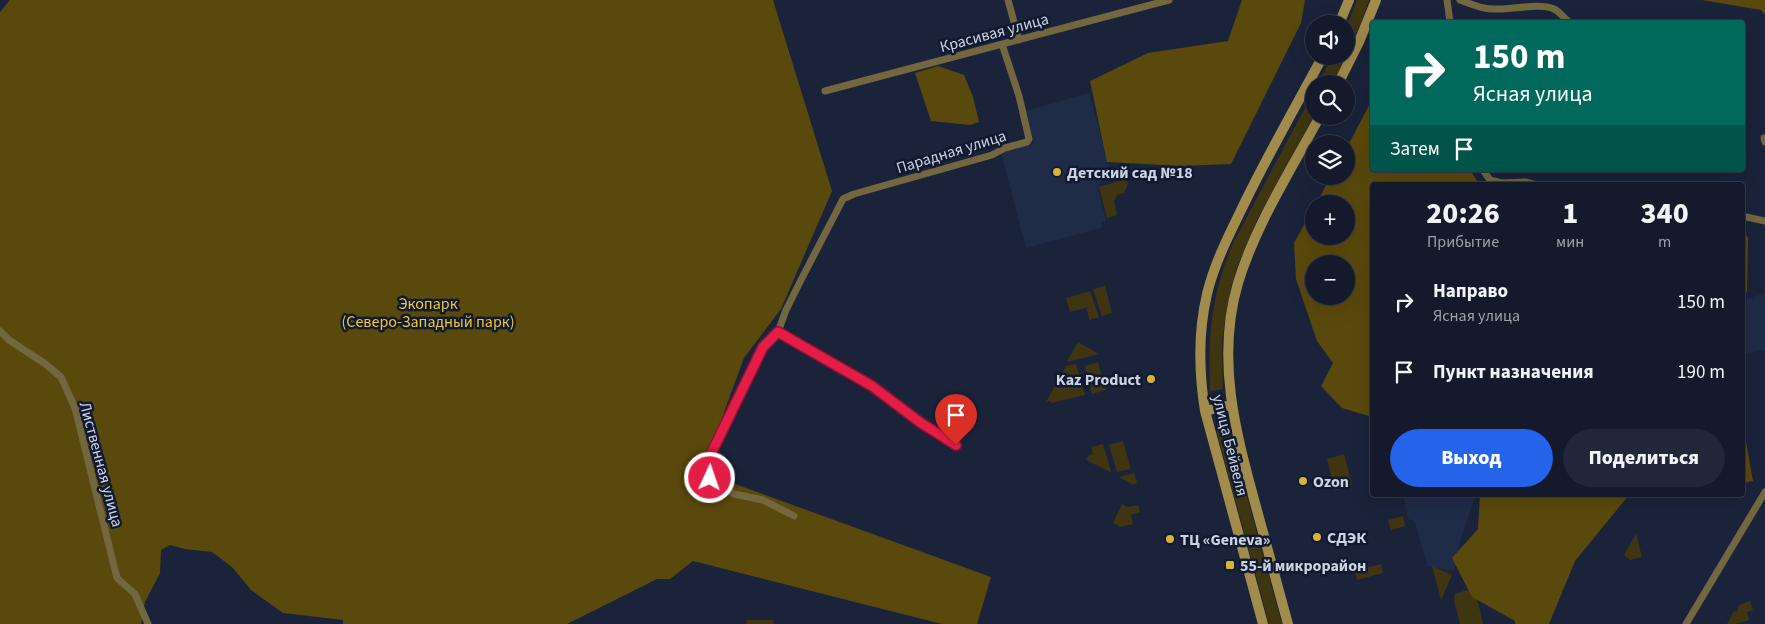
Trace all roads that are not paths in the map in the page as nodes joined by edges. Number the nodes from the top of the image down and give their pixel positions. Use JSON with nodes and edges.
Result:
{"nodes":[{"id":1,"x":1008,"y":0,"type":"edge"},
{"id":2,"x":1169,"y":0,"type":"edge"},
{"id":3,"x":1348,"y":0,"type":"edge"},
{"id":4,"x":1376,"y":0,"type":"edge"},
{"id":5,"x":1447,"y":0,"type":"edge"},
{"id":6,"x":1460,"y":0,"type":"edge"},
{"id":7,"x":1342,"y":15,"type":"edge"},
{"id":8,"x":1450,"y":20,"type":"edge"},
{"id":9,"x":1567,"y":20,"type":"edge"},
{"id":10,"x":1019,"y":40,"type":"junction"},
{"id":11,"x":1002,"y":44,"type":"junction"},
{"id":12,"x":1318,"y":65,"type":"edge"},
{"id":13,"x":1342,"y":75,"type":"edge"},
{"id":14,"x":825,"y":91,"type":"dead end"},
{"id":15,"x":1315,"y":125,"type":"edge"},
{"id":16,"x":1484,"y":172,"type":"edge"},
{"id":17,"x":1498,"y":182,"type":"edge"},
{"id":18,"x":1745,"y":217,"type":"edge"},
{"id":19,"x":1765,"y":221,"type":"edge"},
{"id":20,"x":0,"y":331,"type":"edge"},
{"id":21,"x":778,"y":332,"type":"junction"},
{"id":22,"x":1232,"y":406,"type":"junction"},
{"id":23,"x":1205,"y":411,"type":"junction"},
{"id":24,"x":956,"y":445,"type":"dead end"},
{"id":25,"x":1765,"y":492,"type":"edge"},
{"id":26,"x":794,"y":516,"type":"dead end"},
{"id":27,"x":148,"y":624,"type":"edge"},
{"id":28,"x":1263,"y":624,"type":"edge"},
{"id":29,"x":1288,"y":624,"type":"edge"},
{"id":30,"x":1686,"y":624,"type":"edge"}],
"edges":[{"from":1,"to":10,"type":"street"},
{"from":2,"to":10,"type":"street","name":"Красивая улица"},
{"from":3,"to":7,"type":"main road"},
{"from":4,"to":13,"type":"main road"},
{"from":5,"to":8,"type":"street"},
{"from":6,"to":9,"type":"street"},
{"from":10,"to":11,"type":"street","name":"Красивая улица"},
{"from":11,"to":14,"type":"street","name":"Красивая улица"},
{"from":11,"to":21,"type":"street","name":"Парадная улица"},
{"from":12,"to":23,"type":"main road","name":"улица Бейвеля"},
{"from":15,"to":22,"type":"main road","name":"улица Бейвеля"},
{"from":16,"to":17,"type":"street"},
{"from":18,"to":19,"type":"street"},
{"from":20,"to":27,"type":"street","name":"Лиственная улица"},
{"from":21,"to":24,"type":"street"},
{"from":21,"to":26,"type":"street"},
{"from":22,"to":23,"type":"main road"},
{"from":22,"to":29,"type":"main road","name":"улица Бейвеля"},
{"from":23,"to":28,"type":"main road","name":"улица Бейвеля"},
{"from":25,"to":30,"type":"street"}]}
